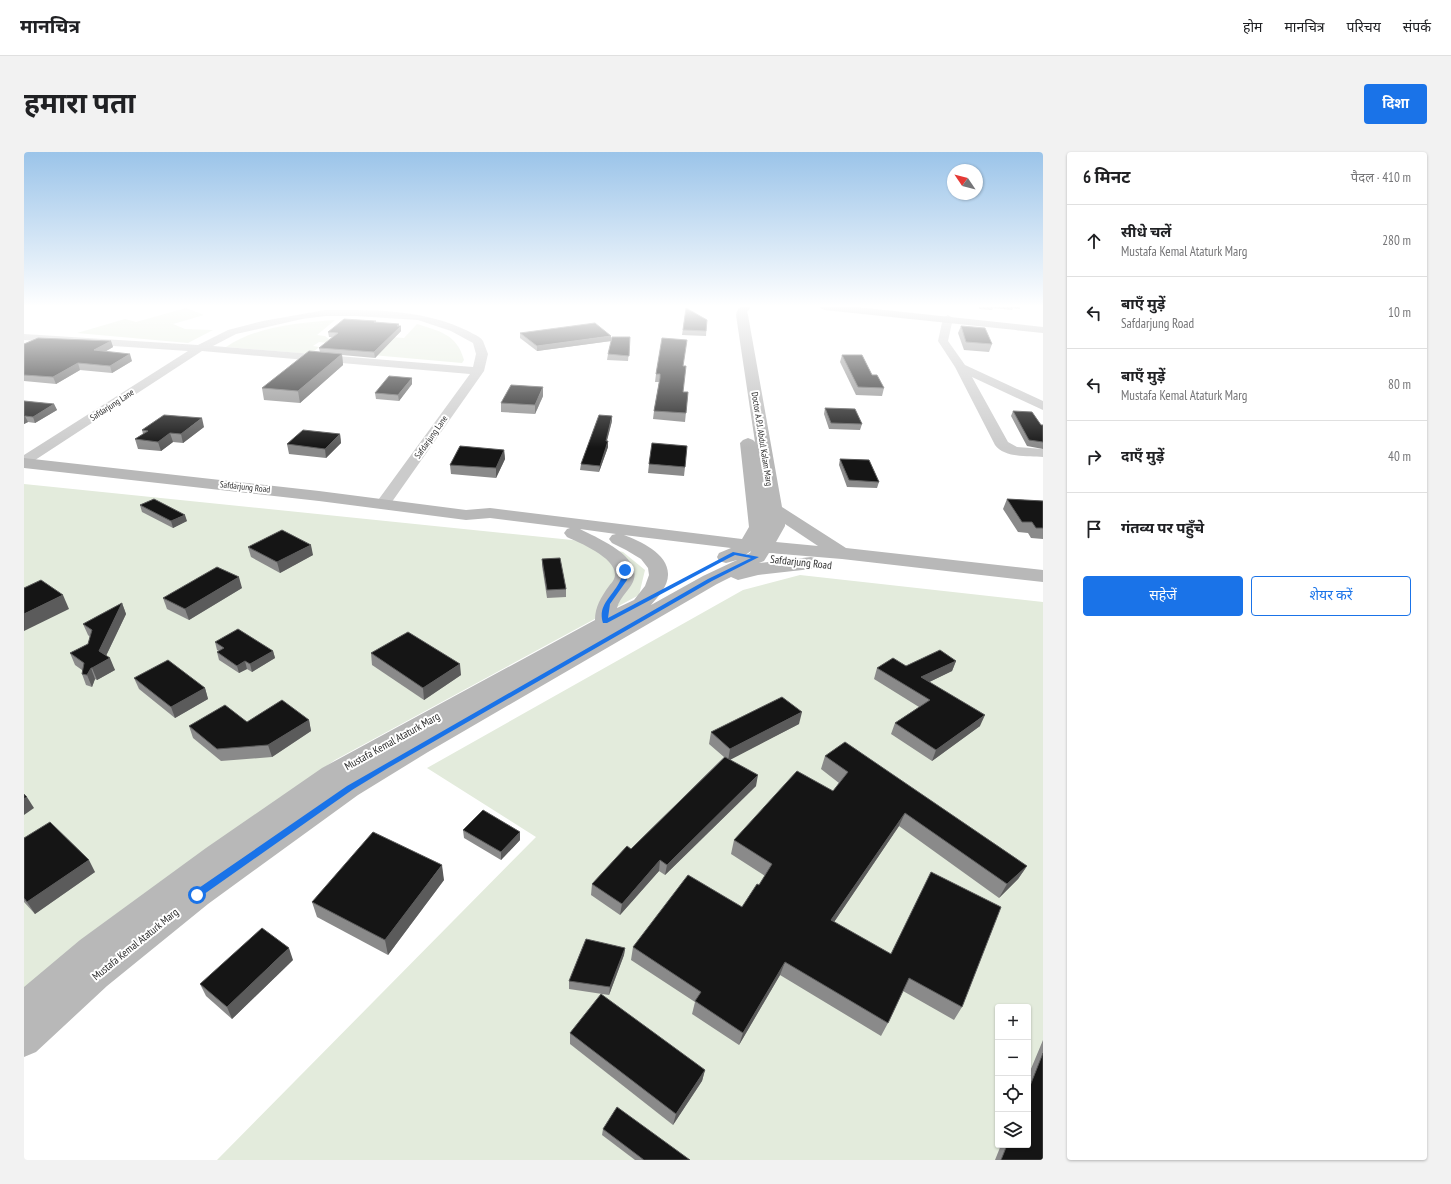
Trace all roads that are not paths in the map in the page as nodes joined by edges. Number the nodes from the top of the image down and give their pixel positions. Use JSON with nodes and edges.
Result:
{"nodes":[{"id":1,"x":191,"y":354,"type":"edge"},
{"id":2,"x":273,"y":354,"type":"edge"},
{"id":3,"x":482,"y":354,"type":"edge"},
{"id":4,"x":737,"y":354,"type":"edge"},
{"id":5,"x":747,"y":354,"type":"edge"},
{"id":6,"x":952,"y":354,"type":"edge"},
{"id":7,"x":961,"y":367,"type":"junction"},
{"id":8,"x":478,"y":371,"type":"junction"},
{"id":9,"x":1043,"y":406,"type":"edge"},
{"id":10,"x":745,"y":416,"type":"dead end"},
{"id":11,"x":746,"y":432,"type":"dead end"},
{"id":12,"x":1043,"y":453,"type":"edge"},
{"id":13,"x":24,"y":462,"type":"edge"},
{"id":14,"x":384,"y":503,"type":"junction"},
{"id":15,"x":767,"y":506,"type":"junction"},
{"id":16,"x":466,"y":515,"type":"junction"},
{"id":17,"x":573,"y":533,"type":"junction"},
{"id":18,"x":618,"y":539,"type":"junction"},
{"id":19,"x":699,"y":539,"type":"junction"},
{"id":20,"x":751,"y":550,"type":"junction"},
{"id":21,"x":842,"y":553,"type":"junction"},
{"id":22,"x":811,"y":563,"type":"junction"},
{"id":23,"x":1043,"y":576,"type":"edge"},
{"id":24,"x":710,"y":580,"type":"junction"},
{"id":25,"x":1043,"y":589,"type":"edge"},
{"id":26,"x":643,"y":602,"type":"junction"},
{"id":27,"x":605,"y":622,"type":"junction"},
{"id":28,"x":24,"y":1008,"type":"edge"},
{"id":29,"x":24,"y":1040,"type":"edge"}],
"edges":[{"from":1,"to":13,"type":"street","name":"Safdarjung Lane"},
{"from":2,"to":8,"type":"street"},
{"from":3,"to":8,"type":"street","name":"Safdarjung Lane"},
{"from":4,"to":10,"type":"main road","name":"Doctor A.P.J. Abdul Kalam Marg"},
{"from":5,"to":15,"type":"main road","name":"Doctor A.P.J. Abdul Kalam Marg"},
{"from":6,"to":7,"type":"street"},
{"from":7,"to":9,"type":"street"},
{"from":7,"to":12,"type":"street"},
{"from":8,"to":14,"type":"street","name":"Safdarjung Lane"},
{"from":11,"to":15,"type":"main road","name":"Doctor A.P.J. Abdul Kalam Marg"},
{"from":13,"to":14,"type":"main road","name":"Safdarjung Road"},
{"from":14,"to":16,"type":"main road","name":"Safdarjung Road"},
{"from":15,"to":19,"type":"main road"},
{"from":15,"to":20,"type":"main road","name":"Doctor A.P.J. Abdul Kalam Marg"},
{"from":15,"to":21,"type":"main road"},
{"from":16,"to":17,"type":"main road","name":"Safdarjung Road"},
{"from":16,"to":19,"type":"main road","name":"Safdarjung Road"},
{"from":17,"to":18,"type":"main road","name":"Safdarjung Road"},
{"from":17,"to":27,"type":"main road"},
{"from":18,"to":20,"type":"main road","name":"Safdarjung Road"},
{"from":18,"to":26,"type":"main road"},
{"from":19,"to":20,"type":"main road","name":"Safdarjung Road"},
{"from":20,"to":21,"type":"main road","name":"Safdarjung Road"},
{"from":20,"to":22,"type":"main road","name":"Safdarjung Road"},
{"from":20,"to":24,"type":"main road","name":"Mustafa Kemal Ataturk Marg"},
{"from":20,"to":26,"type":"main road","name":"Mustafa Kemal Ataturk Marg"},
{"from":21,"to":23,"type":"main road","name":"Safdarjung Road"},
{"from":22,"to":24,"type":"main road"},
{"from":22,"to":25,"type":"main road","name":"Safdarjung Road"},
{"from":24,"to":29,"type":"main road","name":"Mustafa Kemal Ataturk Marg"},
{"from":26,"to":27,"type":"main road","name":"Mustafa Kemal Ataturk Marg"},
{"from":27,"to":28,"type":"main road","name":"Mustafa Kemal Ataturk Marg"}]}
